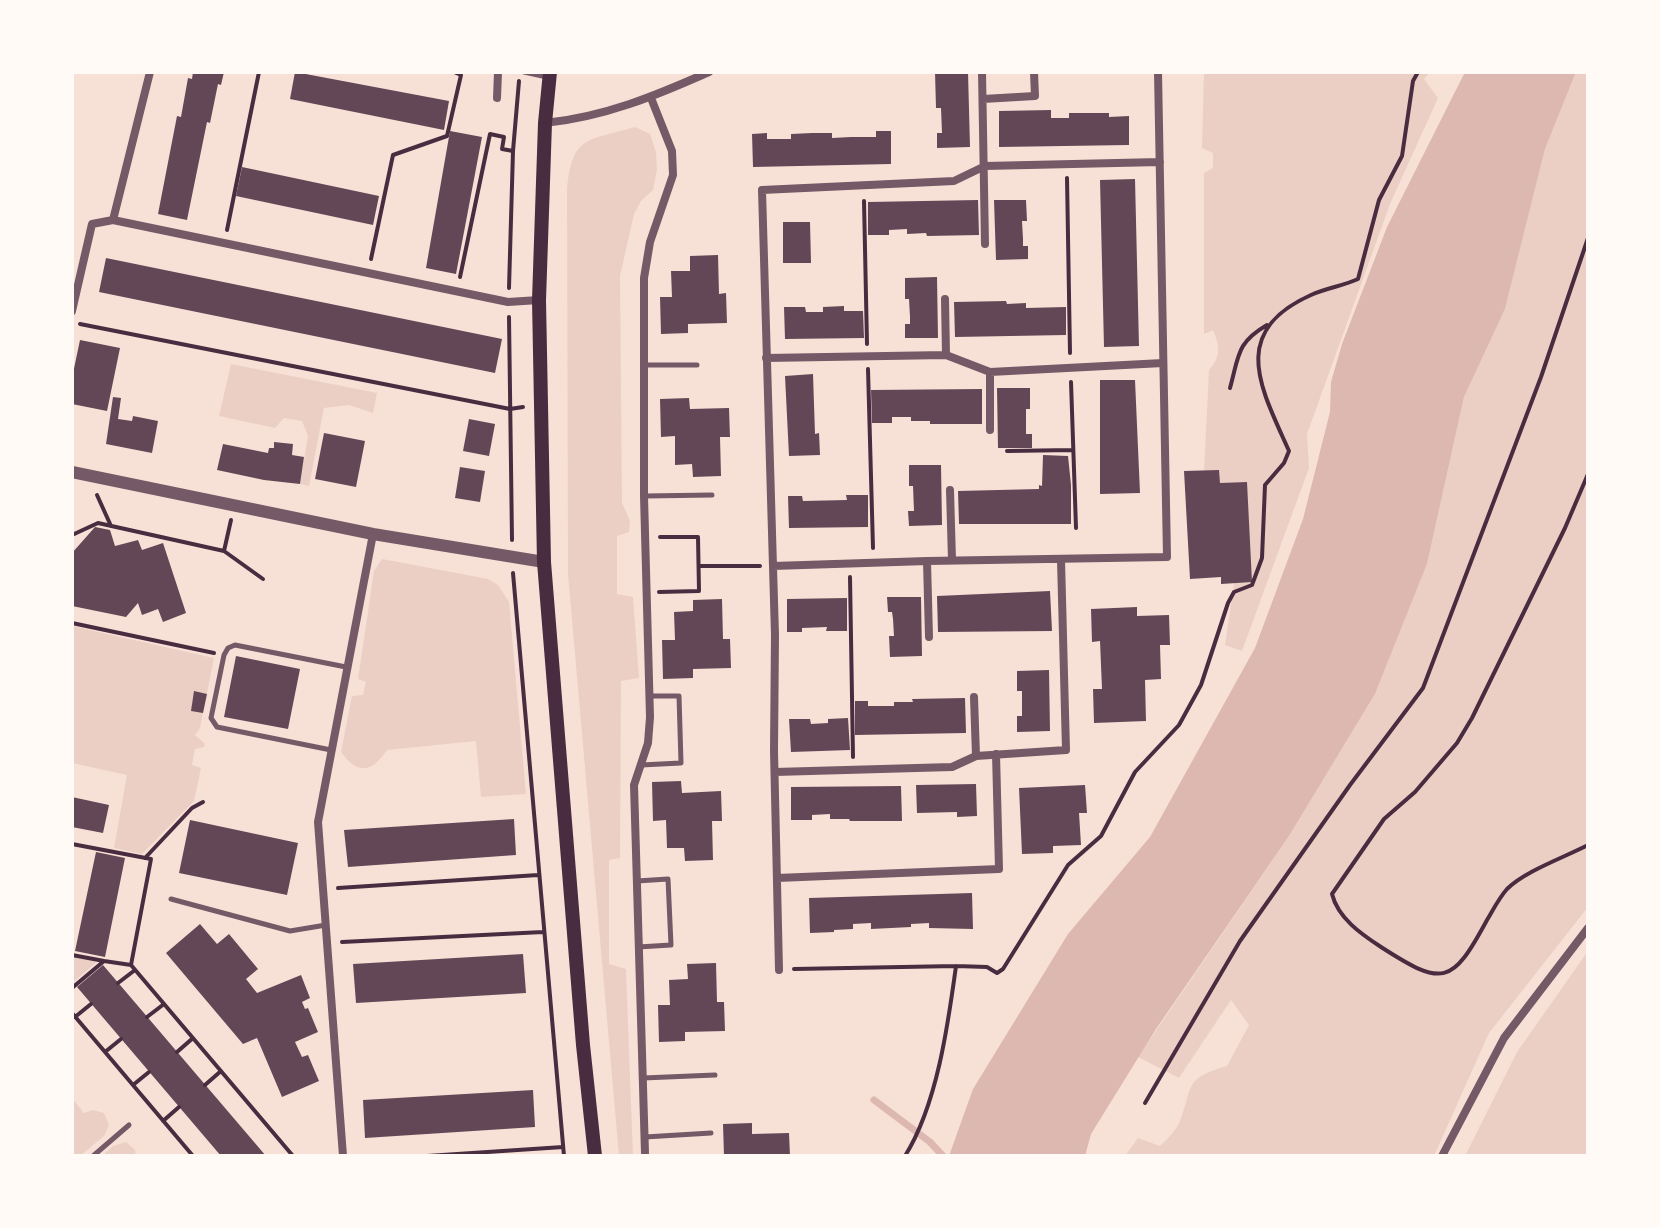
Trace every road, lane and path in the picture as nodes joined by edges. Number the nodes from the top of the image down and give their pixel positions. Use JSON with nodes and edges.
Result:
{"nodes":[{"id":1,"x":150,"y":72,"type":"edge"},
{"id":2,"x":259,"y":72,"type":"edge"},
{"id":3,"x":454,"y":72,"type":"edge"},
{"id":4,"x":498,"y":72,"type":"edge"},
{"id":5,"x":522,"y":72,"type":"edge"},
{"id":6,"x":709,"y":72,"type":"edge"},
{"id":7,"x":982,"y":72,"type":"edge"},
{"id":8,"x":1034,"y":72,"type":"edge"},
{"id":9,"x":1158,"y":72,"type":"edge"},
{"id":10,"x":1418,"y":72,"type":"edge"},
{"id":11,"x":550,"y":75,"type":"edge"},
{"id":12,"x":497,"y":98,"type":"dead end"},
{"id":13,"x":651,"y":98,"type":"junction"},
{"id":14,"x":983,"y":99,"type":"junction"},
{"id":15,"x":545,"y":123,"type":"junction"},
{"id":16,"x":513,"y":151,"type":"junction"},
{"id":17,"x":1160,"y":162,"type":"junction"},
{"id":18,"x":1066,"y":165,"type":"junction"},
{"id":19,"x":985,"y":166,"type":"junction"},
{"id":20,"x":864,"y":185,"type":"junction"},
{"id":21,"x":113,"y":220,"type":"junction"},
{"id":22,"x":1588,"y":238,"type":"edge"},
{"id":23,"x":224,"y":243,"type":"junction"},
{"id":24,"x":985,"y":244,"type":"dead end"},
{"id":25,"x":368,"y":273,"type":"junction"},
{"id":26,"x":457,"y":291,"type":"junction"},
{"id":27,"x":945,"y":299,"type":"dead end"},
{"id":28,"x":539,"y":300,"type":"junction"},
{"id":29,"x":508,"y":302,"type":"junction"},
{"id":30,"x":72,"y":311,"type":"edge"},
{"id":31,"x":1272,"y":322,"type":"junction"},
{"id":32,"x":72,"y":323,"type":"edge"},
{"id":33,"x":946,"y":355,"type":"junction"},
{"id":34,"x":867,"y":356,"type":"junction"},
{"id":35,"x":766,"y":358,"type":"junction"},
{"id":36,"x":1163,"y":363,"type":"junction"},
{"id":37,"x":643,"y":365,"type":"junction"},
{"id":38,"x":697,"y":365,"type":"dead end"},
{"id":39,"x":1070,"y":368,"type":"junction"},
{"id":40,"x":990,"y":372,"type":"junction"},
{"id":41,"x":1230,"y":388,"type":"dead end"},
{"id":42,"x":541,"y":405,"type":"junction"},
{"id":43,"x":510,"y":409,"type":"junction"},
{"id":44,"x":990,"y":430,"type":"dead end"},
{"id":45,"x":1073,"y":450,"type":"junction"},
{"id":46,"x":1007,"y":451,"type":"dead end"},
{"id":47,"x":72,"y":472,"type":"edge"},
{"id":48,"x":1588,"y":474,"type":"edge"},
{"id":49,"x":87,"y":475,"type":"junction"},
{"id":50,"x":950,"y":490,"type":"dead end"},
{"id":51,"x":712,"y":495,"type":"dead end"},
{"id":52,"x":644,"y":496,"type":"junction"},
{"id":53,"x":235,"y":506,"type":"junction"},
{"id":54,"x":111,"y":526,"type":"junction"},
{"id":55,"x":1076,"y":528,"type":"dead end"},
{"id":56,"x":373,"y":534,"type":"junction"},
{"id":57,"x":72,"y":535,"type":"edge"},
{"id":58,"x":646,"y":537,"type":"junction"},
{"id":59,"x":224,"y":551,"type":"junction"},
{"id":60,"x":512,"y":558,"type":"junction"},
{"id":61,"x":952,"y":560,"type":"junction"},
{"id":62,"x":1061,"y":560,"type":"junction"},
{"id":63,"x":927,"y":561,"type":"junction"},
{"id":64,"x":544,"y":562,"type":"junction"},
{"id":65,"x":873,"y":562,"type":"junction"},
{"id":66,"x":849,"y":563,"type":"junction"},
{"id":67,"x":699,"y":566,"type":"junction"},
{"id":68,"x":773,"y":566,"type":"junction"},
{"id":69,"x":263,"y":579,"type":"dead end"},
{"id":70,"x":646,"y":593,"type":"junction"},
{"id":71,"x":72,"y":623,"type":"edge"},
{"id":72,"x":929,"y":637,"type":"dead end"},
{"id":73,"x":224,"y":655,"type":"junction"},
{"id":74,"x":346,"y":667,"type":"junction"},
{"id":75,"x":649,"y":696,"type":"junction"},
{"id":76,"x":974,"y":697,"type":"dead end"},
{"id":77,"x":331,"y":750,"type":"junction"},
{"id":78,"x":996,"y":754,"type":"junction"},
{"id":79,"x":976,"y":756,"type":"junction"},
{"id":80,"x":641,"y":765,"type":"junction"},
{"id":81,"x":854,"y":770,"type":"junction"},
{"id":82,"x":775,"y":772,"type":"junction"},
{"id":83,"x":203,"y":802,"type":"dead end"},
{"id":84,"x":72,"y":844,"type":"edge"},
{"id":85,"x":1588,"y":845,"type":"edge"},
{"id":86,"x":145,"y":858,"type":"junction"},
{"id":87,"x":538,"y":875,"type":"junction"},
{"id":88,"x":777,"y":878,"type":"junction"},
{"id":89,"x":637,"y":881,"type":"junction"},
{"id":90,"x":323,"y":889,"type":"junction"},
{"id":91,"x":171,"y":899,"type":"dead end"},
{"id":92,"x":327,"y":925,"type":"junction"},
{"id":93,"x":1588,"y":928,"type":"edge"},
{"id":94,"x":543,"y":932,"type":"junction"},
{"id":95,"x":328,"y":943,"type":"junction"},
{"id":96,"x":638,"y":947,"type":"junction"},
{"id":97,"x":72,"y":955,"type":"edge"},
{"id":98,"x":104,"y":961,"type":"junction"},
{"id":99,"x":956,"y":966,"type":"junction"},
{"id":100,"x":133,"y":968,"type":"junction"},
{"id":101,"x":779,"y":970,"type":"joint"},
{"id":102,"x":118,"y":983,"type":"dead end"},
{"id":103,"x":72,"y":988,"type":"edge"},
{"id":104,"x":91,"y":1004,"type":"dead end"},
{"id":105,"x":164,"y":1004,"type":"junction"},
{"id":106,"x":74,"y":1015,"type":"edge"},
{"id":107,"x":147,"y":1017,"type":"dead end"},
{"id":108,"x":193,"y":1038,"type":"junction"},
{"id":109,"x":121,"y":1039,"type":"dead end"},
{"id":110,"x":105,"y":1052,"type":"junction"},
{"id":111,"x":177,"y":1052,"type":"dead end"},
{"id":112,"x":221,"y":1071,"type":"junction"},
{"id":113,"x":149,"y":1072,"type":"dead end"},
{"id":114,"x":715,"y":1075,"type":"dead end"},
{"id":115,"x":643,"y":1078,"type":"junction"},
{"id":116,"x":133,"y":1085,"type":"junction"},
{"id":117,"x":205,"y":1085,"type":"dead end"},
{"id":118,"x":1145,"y":1103,"type":"dead end"},
{"id":119,"x":179,"y":1107,"type":"dead end"},
{"id":120,"x":163,"y":1121,"type":"junction"},
{"id":121,"x":129,"y":1125,"type":"dead end"},
{"id":122,"x":711,"y":1133,"type":"dead end"},
{"id":123,"x":644,"y":1137,"type":"junction"},
{"id":124,"x":563,"y":1147,"type":"junction"},
{"id":125,"x":645,"y":1154,"type":"edge"},
{"id":126,"x":93,"y":1156,"type":"edge"},
{"id":127,"x":193,"y":1156,"type":"edge"},
{"id":128,"x":293,"y":1156,"type":"edge"},
{"id":129,"x":343,"y":1156,"type":"edge"},
{"id":130,"x":427,"y":1156,"type":"edge"},
{"id":131,"x":441,"y":1156,"type":"edge"},
{"id":132,"x":564,"y":1156,"type":"edge"},
{"id":133,"x":595,"y":1156,"type":"edge"},
{"id":134,"x":905,"y":1156,"type":"edge"},
{"id":135,"x":1442,"y":1156,"type":"edge"}],
"edges":[{"from":1,"to":21,"type":"street"},
{"from":2,"to":23,"type":"path"},
{"from":3,"to":25,"type":"path"},
{"from":4,"to":12,"type":"street"},
{"from":5,"to":11,"type":"lane"},
{"from":5,"to":16,"type":"path"},
{"from":6,"to":13,"type":"street"},
{"from":7,"to":14,"type":"street"},
{"from":8,"to":14,"type":"street"},
{"from":9,"to":17,"type":"street"},
{"from":10,"to":31,"type":"path"},
{"from":11,"to":15,"type":"main road"},
{"from":13,"to":15,"type":"street"},
{"from":13,"to":37,"type":"street"},
{"from":14,"to":19,"type":"street"},
{"from":15,"to":28,"type":"main road"},
{"from":16,"to":26,"type":"path"},
{"from":16,"to":29,"type":"path"},
{"from":17,"to":18,"type":"street"},
{"from":17,"to":36,"type":"street"},
{"from":18,"to":19,"type":"street"},
{"from":18,"to":39,"type":"path"},
{"from":19,"to":20,"type":"street"},
{"from":19,"to":24,"type":"street"},
{"from":20,"to":34,"type":"path"},
{"from":20,"to":35,"type":"street"},
{"from":21,"to":23,"type":"street"},
{"from":21,"to":30,"type":"street"},
{"from":22,"to":118,"type":"path"},
{"from":23,"to":25,"type":"street"},
{"from":25,"to":26,"type":"street"},
{"from":26,"to":29,"type":"street"},
{"from":27,"to":33,"type":"street"},
{"from":28,"to":29,"type":"street"},
{"from":28,"to":42,"type":"main road"},
{"from":29,"to":43,"type":"path"},
{"from":31,"to":41,"type":"path"},
{"from":31,"to":99,"type":"path"},
{"from":32,"to":43,"type":"path"},
{"from":33,"to":34,"type":"street"},
{"from":33,"to":40,"type":"street"},
{"from":34,"to":35,"type":"street"},
{"from":34,"to":65,"type":"path"},
{"from":35,"to":68,"type":"street"},
{"from":36,"to":39,"type":"street"},
{"from":36,"to":62,"type":"street"},
{"from":37,"to":38,"type":"lane"},
{"from":37,"to":52,"type":"street"},
{"from":39,"to":40,"type":"street"},
{"from":39,"to":45,"type":"path"},
{"from":40,"to":44,"type":"street"},
{"from":42,"to":43,"type":"path"},
{"from":42,"to":64,"type":"main road"},
{"from":43,"to":60,"type":"path"},
{"from":45,"to":46,"type":"path"},
{"from":45,"to":55,"type":"path"},
{"from":47,"to":49,"type":"street"},
{"from":48,"to":85,"type":"path"},
{"from":49,"to":53,"type":"street"},
{"from":49,"to":54,"type":"path"},
{"from":50,"to":61,"type":"street"},
{"from":51,"to":52,"type":"lane"},
{"from":52,"to":58,"type":"street"},
{"from":53,"to":56,"type":"street"},
{"from":53,"to":59,"type":"path"},
{"from":54,"to":57,"type":"path"},
{"from":54,"to":59,"type":"path"},
{"from":56,"to":60,"type":"street"},
{"from":56,"to":74,"type":"street"},
{"from":58,"to":67,"type":"path"},
{"from":58,"to":70,"type":"street"},
{"from":59,"to":69,"type":"path"},
{"from":60,"to":64,"type":"street"},
{"from":60,"to":87,"type":"path"},
{"from":61,"to":62,"type":"street"},
{"from":61,"to":63,"type":"street"},
{"from":62,"to":78,"type":"street"},
{"from":63,"to":65,"type":"street"},
{"from":63,"to":72,"type":"street"},
{"from":64,"to":133,"type":"main road"},
{"from":65,"to":66,"type":"street"},
{"from":66,"to":68,"type":"street"},
{"from":66,"to":81,"type":"path"},
{"from":67,"to":68,"type":"path"},
{"from":67,"to":70,"type":"path"},
{"from":68,"to":82,"type":"street"},
{"from":70,"to":75,"type":"street"},
{"from":71,"to":73,"type":"path"},
{"from":73,"to":74,"type":"lane"},
{"from":73,"to":77,"type":"lane"},
{"from":74,"to":77,"type":"street"},
{"from":75,"to":80,"type":"street"},
{"from":75,"to":80,"type":"lane"},
{"from":76,"to":79,"type":"street"},
{"from":77,"to":90,"type":"street"},
{"from":78,"to":79,"type":"street"},
{"from":78,"to":88,"type":"street"},
{"from":79,"to":81,"type":"street"},
{"from":80,"to":89,"type":"street"},
{"from":81,"to":82,"type":"street"},
{"from":82,"to":88,"type":"street"},
{"from":83,"to":86,"type":"path"},
{"from":84,"to":86,"type":"path"},
{"from":86,"to":100,"type":"path"},
{"from":87,"to":90,"type":"path"},
{"from":87,"to":94,"type":"path"},
{"from":88,"to":101,"type":"street"},
{"from":89,"to":96,"type":"street"},
{"from":89,"to":96,"type":"lane"},
{"from":90,"to":92,"type":"street"},
{"from":91,"to":92,"type":"lane"},
{"from":92,"to":95,"type":"street"},
{"from":93,"to":135,"type":"street"},
{"from":94,"to":95,"type":"path"},
{"from":94,"to":124,"type":"path"},
{"from":95,"to":129,"type":"street"},
{"from":96,"to":115,"type":"street"},
{"from":97,"to":98,"type":"path"},
{"from":98,"to":100,"type":"path"},
{"from":98,"to":103,"type":"path"},
{"from":99,"to":101,"type":"path"},
{"from":99,"to":134,"type":"path"},
{"from":100,"to":102,"type":"path"},
{"from":100,"to":105,"type":"path"},
{"from":104,"to":106,"type":"path"},
{"from":105,"to":107,"type":"path"},
{"from":105,"to":108,"type":"path"},
{"from":106,"to":110,"type":"path"},
{"from":108,"to":111,"type":"path"},
{"from":108,"to":112,"type":"path"},
{"from":109,"to":110,"type":"path"},
{"from":110,"to":116,"type":"path"},
{"from":112,"to":117,"type":"path"},
{"from":112,"to":128,"type":"path"},
{"from":113,"to":116,"type":"path"},
{"from":114,"to":115,"type":"lane"},
{"from":115,"to":123,"type":"street"},
{"from":116,"to":120,"type":"path"},
{"from":119,"to":120,"type":"path"},
{"from":120,"to":127,"type":"path"},
{"from":121,"to":126,"type":"lane"},
{"from":122,"to":123,"type":"lane"},
{"from":123,"to":125,"type":"street"},
{"from":124,"to":131,"type":"path"},
{"from":124,"to":132,"type":"path"},
{"from":130,"to":131,"type":"path"}]}
